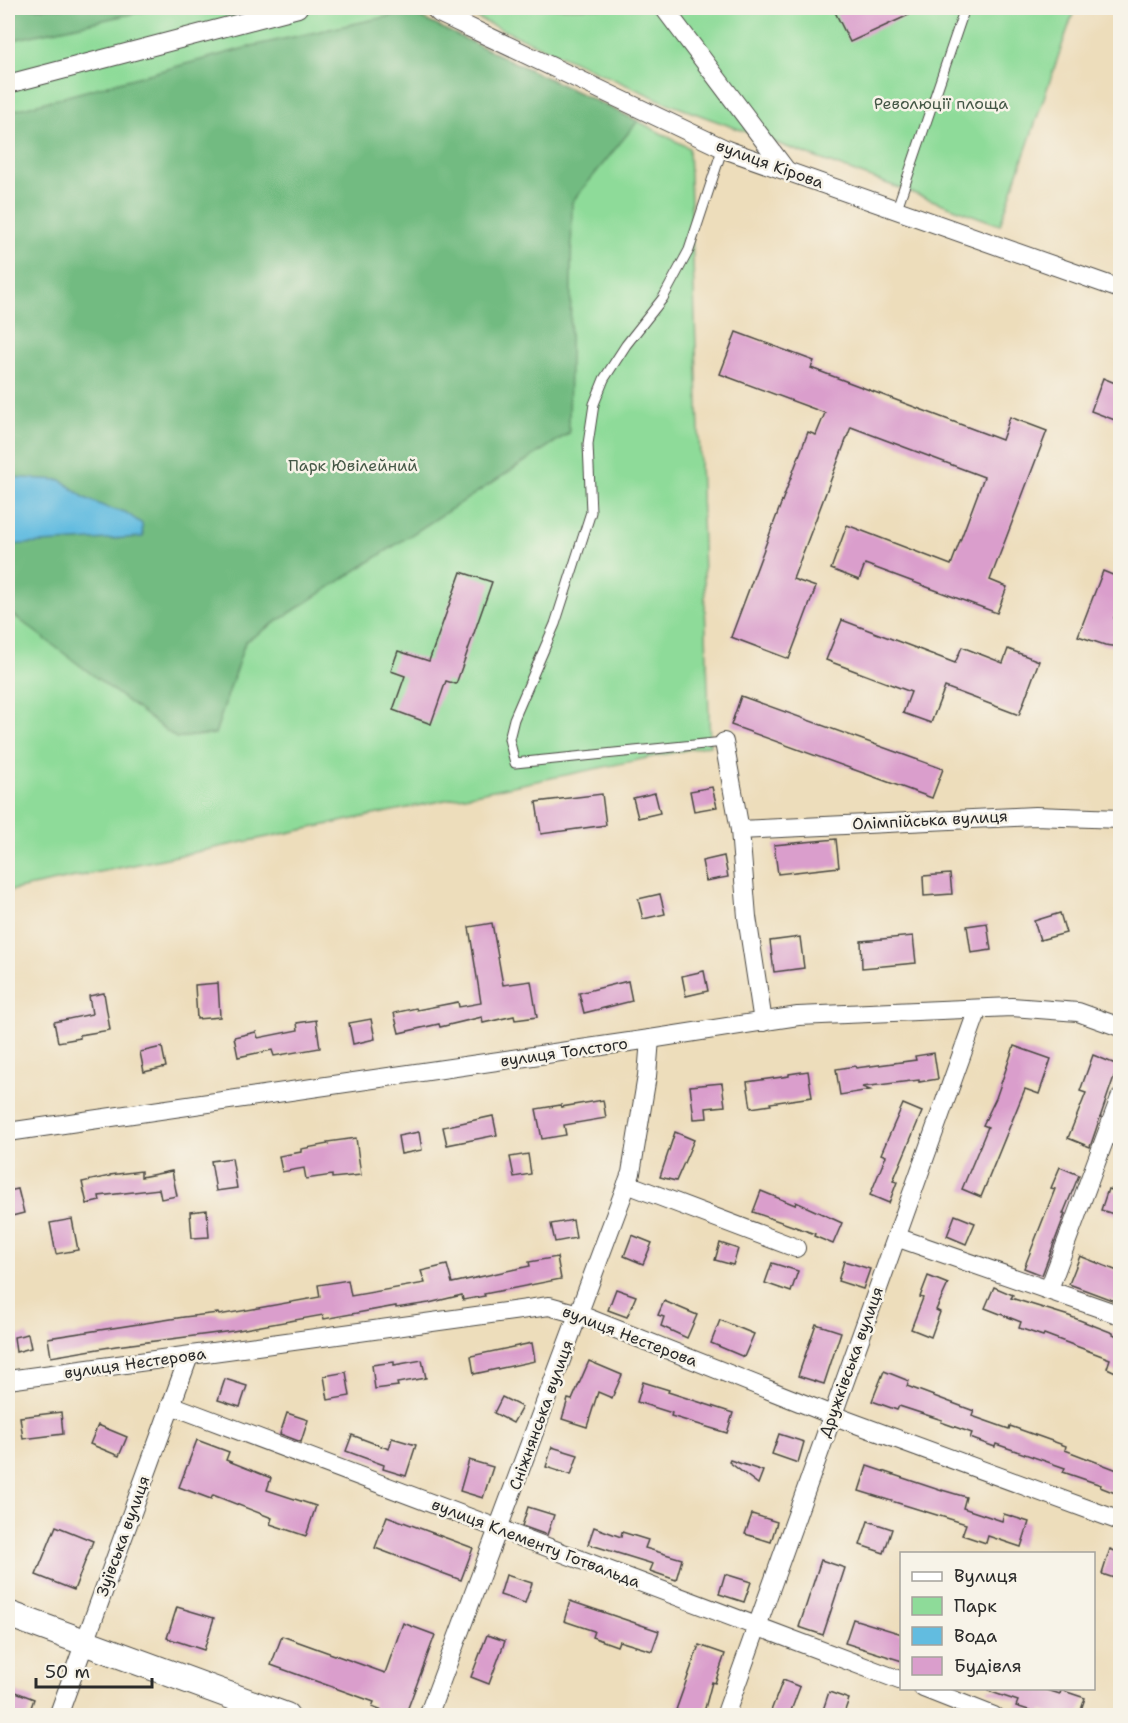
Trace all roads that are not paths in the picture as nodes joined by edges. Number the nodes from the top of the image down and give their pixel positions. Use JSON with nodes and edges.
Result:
{"nodes":[{"id":1,"x":298,"y":8,"type":"edge"},
{"id":2,"x":434,"y":8,"type":"edge"},
{"id":3,"x":664,"y":8,"type":"edge"},
{"id":4,"x":965,"y":8,"type":"edge"},
{"id":5,"x":8,"y":84,"type":"edge"},
{"id":6,"x":727,"y":150,"type":"junction"},
{"id":7,"x":786,"y":170,"type":"junction"},
{"id":8,"x":896,"y":211,"type":"junction"},
{"id":9,"x":1120,"y":289,"type":"edge"},
{"id":10,"x":724,"y":741,"type":"joint"},
{"id":11,"x":1120,"y":819,"type":"edge"},
{"id":12,"x":740,"y":830,"type":"junction"},
{"id":13,"x":978,"y":1009,"type":"junction"},
{"id":14,"x":763,"y":1022,"type":"junction"},
{"id":15,"x":1120,"y":1027,"type":"edge"},
{"id":16,"x":650,"y":1039,"type":"junction"},
{"id":17,"x":1120,"y":1098,"type":"edge"},
{"id":18,"x":8,"y":1132,"type":"edge"},
{"id":19,"x":627,"y":1184,"type":"junction"},
{"id":20,"x":896,"y":1237,"type":"junction"},
{"id":21,"x":796,"y":1248,"type":"dead end"},
{"id":22,"x":1049,"y":1289,"type":"junction"},
{"id":23,"x":578,"y":1314,"type":"junction"},
{"id":24,"x":1120,"y":1315,"type":"edge"},
{"id":25,"x":189,"y":1356,"type":"junction"},
{"id":26,"x":8,"y":1380,"type":"edge"},
{"id":27,"x":171,"y":1405,"type":"junction"},
{"id":28,"x":832,"y":1415,"type":"junction"},
{"id":29,"x":1120,"y":1521,"type":"edge"},
{"id":30,"x":499,"y":1529,"type":"junction"},
{"id":31,"x":8,"y":1614,"type":"edge"},
{"id":32,"x":757,"y":1626,"type":"junction"},
{"id":33,"x":84,"y":1643,"type":"junction"},
{"id":34,"x":900,"y":1680,"type":"edge"},
{"id":35,"x":926,"y":1690,"type":"edge"},
{"id":36,"x":58,"y":1716,"type":"edge"},
{"id":37,"x":286,"y":1716,"type":"edge"},
{"id":38,"x":428,"y":1716,"type":"edge"},
{"id":39,"x":725,"y":1716,"type":"edge"},
{"id":40,"x":994,"y":1716,"type":"edge"}],
"edges":[{"from":1,"to":5,"type":"street"},
{"from":2,"to":6,"type":"street","name":"вулиця Кірова"},
{"from":3,"to":7,"type":"street"},
{"from":4,"to":8,"type":"lane"},
{"from":6,"to":7,"type":"street","name":"вулиця Кірова"},
{"from":6,"to":10,"type":"lane"},
{"from":7,"to":8,"type":"street","name":"вулиця Кірова"},
{"from":8,"to":9,"type":"street","name":"вулиця Кірова"},
{"from":10,"to":12,"type":"street"},
{"from":11,"to":12,"type":"street","name":"Олімпійська вулиця"},
{"from":12,"to":14,"type":"street"},
{"from":13,"to":14,"type":"street","name":"вулиця Толстого"},
{"from":13,"to":15,"type":"street","name":"вулиця Толстого"},
{"from":13,"to":20,"type":"street","name":"Дружківська вулиця"},
{"from":14,"to":16,"type":"street","name":"вулиця Толстого"},
{"from":16,"to":18,"type":"street","name":"вулиця Толстого"},
{"from":16,"to":19,"type":"street","name":"Сніжнянська вулиця"},
{"from":17,"to":22,"type":"street"},
{"from":19,"to":21,"type":"street"},
{"from":19,"to":23,"type":"street","name":"Сніжнянська вулиця"},
{"from":20,"to":22,"type":"street"},
{"from":20,"to":28,"type":"street","name":"Дружківська вулиця"},
{"from":22,"to":24,"type":"street"},
{"from":23,"to":25,"type":"street","name":"вулиця Нестерова"},
{"from":23,"to":28,"type":"street","name":"вулиця Нестерова"},
{"from":23,"to":30,"type":"street","name":"Сніжнянська вулиця"},
{"from":25,"to":26,"type":"street","name":"вулиця Нестерова"},
{"from":25,"to":27,"type":"street","name":"Зуївська вулиця"},
{"from":27,"to":30,"type":"street","name":"вулиця Клементу Готвальда"},
{"from":27,"to":33,"type":"street","name":"Зуївська вулиця"},
{"from":28,"to":29,"type":"street","name":"вулиця Нестерова"},
{"from":28,"to":32,"type":"street","name":"Дружківська вулиця"},
{"from":30,"to":32,"type":"street","name":"вулиця Клементу Готвальда"},
{"from":30,"to":38,"type":"street","name":"Сніжнянська вулиця"},
{"from":31,"to":33,"type":"street"},
{"from":32,"to":34,"type":"street","name":"вулиця Клементу Готвальда"},
{"from":32,"to":39,"type":"street","name":"Дружківська вулиця"},
{"from":33,"to":36,"type":"street","name":"Зуївська вулиця"},
{"from":33,"to":37,"type":"street"},
{"from":35,"to":40,"type":"street"}]}
